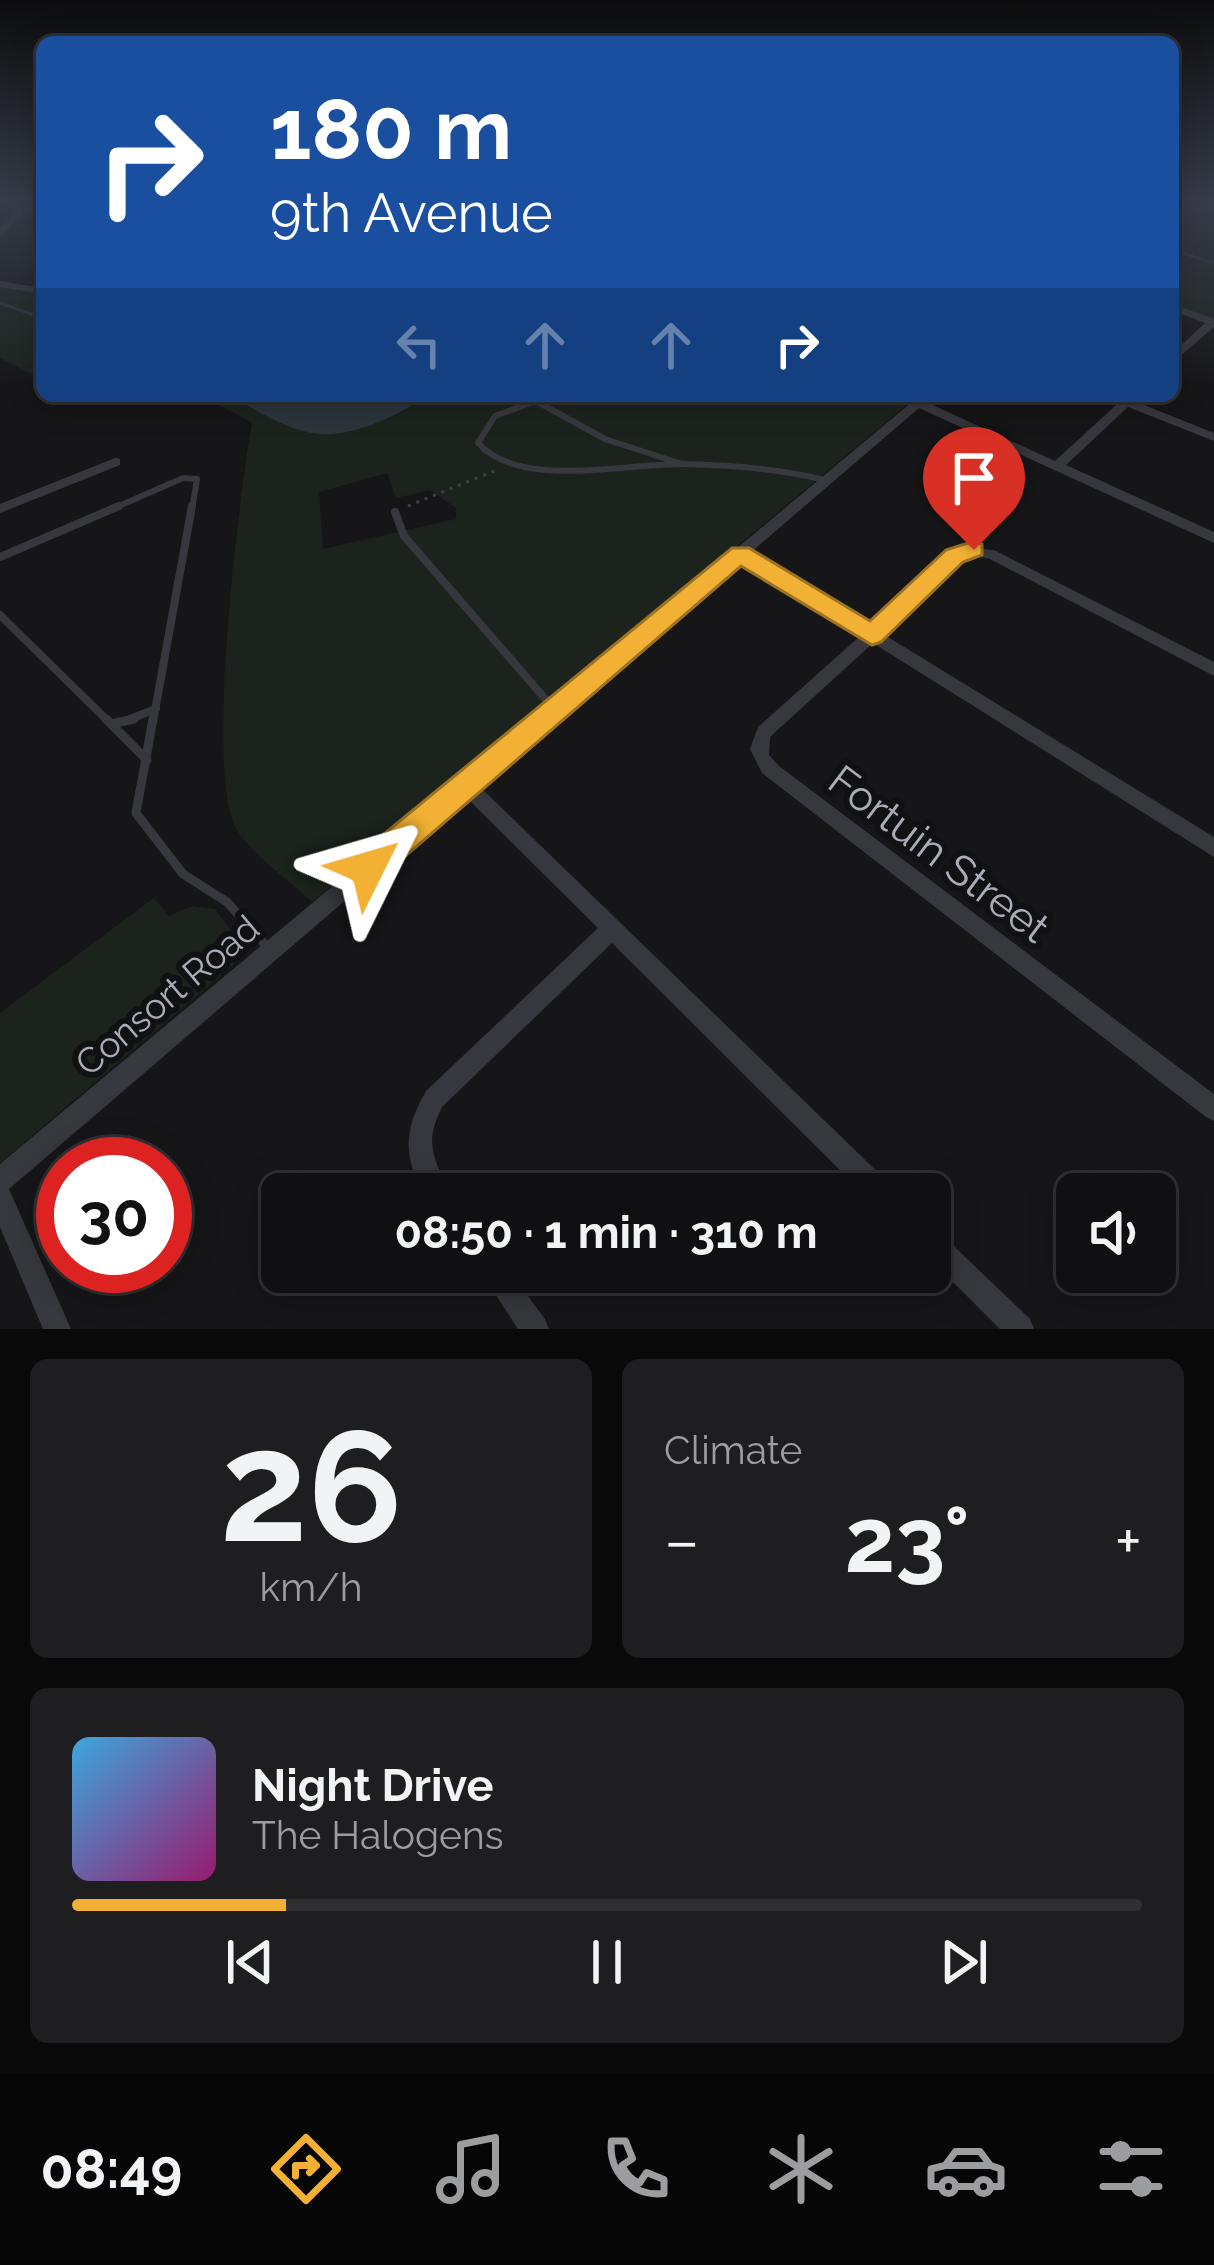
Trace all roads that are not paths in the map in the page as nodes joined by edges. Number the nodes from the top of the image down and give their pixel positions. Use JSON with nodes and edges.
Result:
{"nodes":[{"id":1,"x":0,"y":284,"type":"edge"},
{"id":2,"x":36,"y":290,"type":"edge"},
{"id":3,"x":1179,"y":309,"type":"edge"},
{"id":4,"x":1213,"y":322,"type":"edge"},
{"id":5,"x":1179,"y":353,"type":"edge"},
{"id":6,"x":533,"y":402,"type":"edge"},
{"id":7,"x":538,"y":402,"type":"edge"},
{"id":8,"x":918,"y":402,"type":"edge"},
{"id":9,"x":928,"y":402,"type":"edge"},
{"id":10,"x":1127,"y":402,"type":"edge"},
{"id":11,"x":1137,"y":402,"type":"edge"},
{"id":12,"x":1214,"y":437,"type":"edge"},
{"id":13,"x":115,"y":462,"type":"dead end"},
{"id":14,"x":682,"y":464,"type":"junction"},
{"id":15,"x":1057,"y":466,"type":"junction"},
{"id":16,"x":826,"y":481,"type":"junction"},
{"id":17,"x":0,"y":509,"type":"edge"},
{"id":18,"x":394,"y":512,"type":"road end"},
{"id":19,"x":1214,"y":538,"type":"edge"},
{"id":20,"x":740,"y":554,"type":"junction"},
{"id":21,"x":0,"y":557,"type":"edge"},
{"id":22,"x":0,"y":615,"type":"edge"},
{"id":23,"x":872,"y":635,"type":"junction"},
{"id":24,"x":1214,"y":670,"type":"edge"},
{"id":25,"x":156,"y":709,"type":"junction"},
{"id":26,"x":555,"y":710,"type":"junction"},
{"id":27,"x":110,"y":723,"type":"junction"},
{"id":28,"x":147,"y":760,"type":"junction"},
{"id":29,"x":466,"y":785,"type":"junction"},
{"id":30,"x":1214,"y":848,"type":"edge"},
{"id":31,"x":612,"y":929,"type":"junction"},
{"id":32,"x":270,"y":950,"type":"junction"},
{"id":33,"x":1214,"y":1109,"type":"edge"},
{"id":34,"x":424,"y":1173,"type":"edge"},
{"id":35,"x":861,"y":1173,"type":"edge"},
{"id":36,"x":0,"y":1180,"type":"edge"},
{"id":37,"x":0,"y":1197,"type":"edge"},
{"id":38,"x":951,"y":1262,"type":"edge"},
{"id":39,"x":509,"y":1293,"type":"edge"},
{"id":40,"x":57,"y":1329,"type":"edge"},
{"id":41,"x":535,"y":1329,"type":"edge"},
{"id":42,"x":1020,"y":1329,"type":"edge"}],
"edges":[{"from":1,"to":2,"type":"street"},
{"from":3,"to":4,"type":"street"},
{"from":4,"to":5,"type":"street"},
{"from":6,"to":14,"type":"lane"},
{"from":7,"to":14,"type":"lane"},
{"from":8,"to":16,"type":"street","name":"Consort Road"},
{"from":9,"to":15,"type":"street"},
{"from":10,"to":15,"type":"street"},
{"from":11,"to":12,"type":"street"},
{"from":13,"to":17,"type":"street"},
{"from":14,"to":16,"type":"lane"},
{"from":15,"to":19,"type":"street"},
{"from":16,"to":20,"type":"street","name":"Consort Road"},
{"from":18,"to":26,"type":"lane"},
{"from":20,"to":23,"type":"street"},
{"from":20,"to":26,"type":"street","name":"Consort Road"},
{"from":21,"to":25,"type":"lane"},
{"from":22,"to":27,"type":"lane"},
{"from":23,"to":24,"type":"street"},
{"from":23,"to":30,"type":"street"},
{"from":23,"to":33,"type":"street","name":"Fortuin Street"},
{"from":25,"to":27,"type":"lane"},
{"from":25,"to":28,"type":"lane"},
{"from":26,"to":29,"type":"street","name":"Consort Road"},
{"from":27,"to":28,"type":"lane"},
{"from":28,"to":32,"type":"lane"},
{"from":29,"to":31,"type":"street"},
{"from":29,"to":32,"type":"street","name":"Consort Road"},
{"from":31,"to":34,"type":"street"},
{"from":31,"to":35,"type":"street"},
{"from":32,"to":36,"type":"street","name":"Consort Road"},
{"from":37,"to":40,"type":"street"},
{"from":38,"to":42,"type":"street"},
{"from":39,"to":41,"type":"street"}]}
